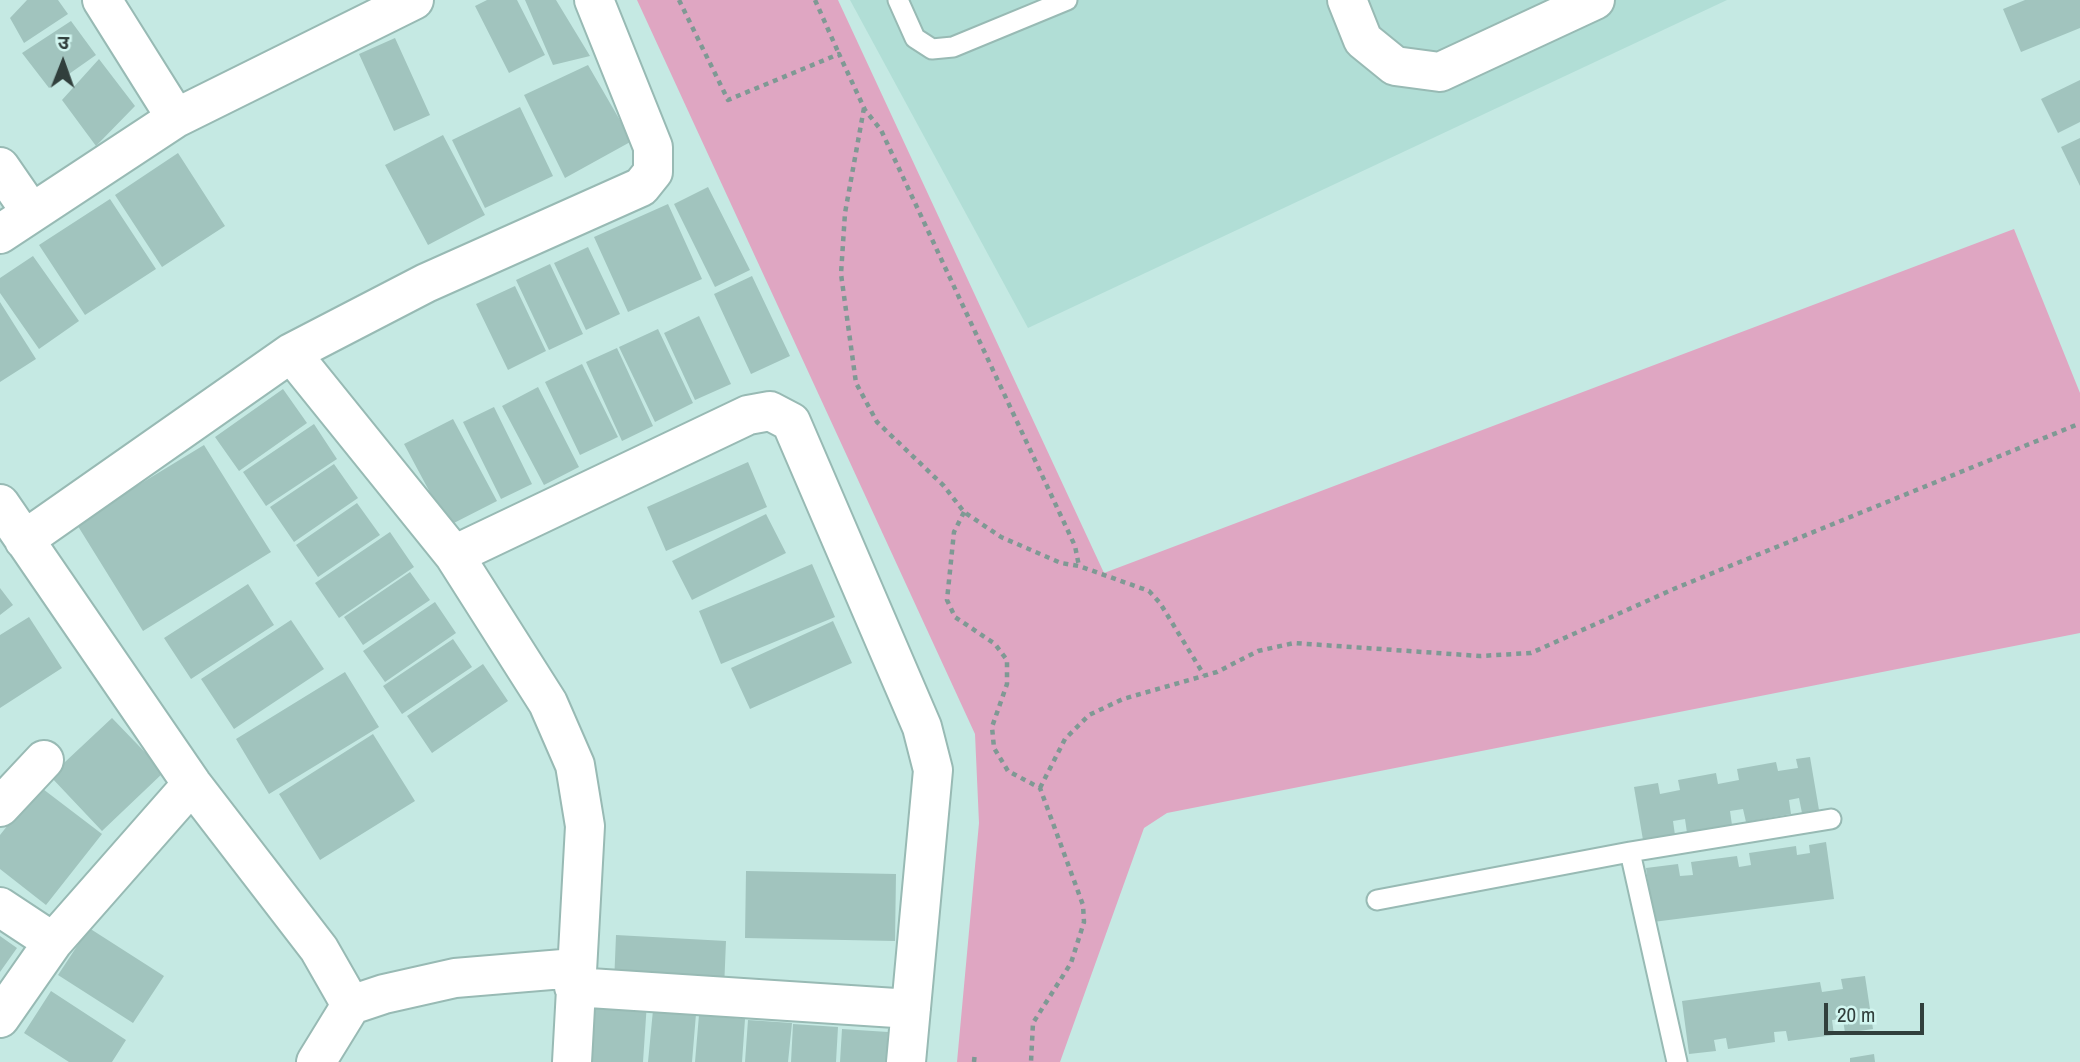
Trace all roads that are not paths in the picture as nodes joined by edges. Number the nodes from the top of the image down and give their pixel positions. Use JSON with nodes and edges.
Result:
{"nodes":[{"id":1,"x":102,"y":0,"type":"edge"},
{"id":2,"x":414,"y":0,"type":"edge"},
{"id":3,"x":594,"y":0,"type":"edge"},
{"id":4,"x":898,"y":0,"type":"edge"},
{"id":5,"x":1067,"y":0,"type":"edge"},
{"id":6,"x":1347,"y":0,"type":"edge"},
{"id":7,"x":1595,"y":0,"type":"edge"},
{"id":8,"x":176,"y":118,"type":"junction"},
{"id":9,"x":0,"y":166,"type":"edge"},
{"id":10,"x":31,"y":212,"type":"junction"},
{"id":11,"x":0,"y":234,"type":"edge"},
{"id":12,"x":291,"y":353,"type":"junction"},
{"id":13,"x":0,"y":504,"type":"edge"},
{"id":14,"x":24,"y":540,"type":"junction"},
{"id":15,"x":454,"y":555,"type":"junction"},
{"id":16,"x":44,"y":760,"type":"dead end"},
{"id":17,"x":192,"y":784,"type":"junction"},
{"id":18,"x":3,"y":794,"type":"edge"},
{"id":19,"x":1831,"y":819,"type":"dead end"},
{"id":20,"x":1630,"y":852,"type":"junction"},
{"id":21,"x":1377,"y":900,"type":"dead end"},
{"id":22,"x":0,"y":907,"type":"edge"},
{"id":23,"x":53,"y":942,"type":"junction"},
{"id":24,"x":575,"y":977,"type":"junction"},
{"id":25,"x":351,"y":1005,"type":"junction"},
{"id":26,"x":911,"y":1009,"type":"junction"},
{"id":27,"x":0,"y":1018,"type":"edge"},
{"id":28,"x":316,"y":1062,"type":"edge"},
{"id":29,"x":572,"y":1062,"type":"edge"},
{"id":30,"x":905,"y":1062,"type":"edge"},
{"id":31,"x":1677,"y":1062,"type":"edge"}],
"edges":[{"from":1,"to":8,"type":"street"},
{"from":2,"to":8,"type":"street"},
{"from":3,"to":12,"type":"street"},
{"from":4,"to":5,"type":"lane"},
{"from":6,"to":7,"type":"street"},
{"from":8,"to":10,"type":"street"},
{"from":9,"to":10,"type":"street"},
{"from":10,"to":11,"type":"street"},
{"from":12,"to":14,"type":"street"},
{"from":12,"to":15,"type":"street"},
{"from":13,"to":14,"type":"street"},
{"from":14,"to":17,"type":"street"},
{"from":15,"to":24,"type":"street"},
{"from":15,"to":26,"type":"street"},
{"from":16,"to":18,"type":"street"},
{"from":17,"to":23,"type":"street"},
{"from":17,"to":25,"type":"street"},
{"from":19,"to":20,"type":"lane"},
{"from":20,"to":21,"type":"lane"},
{"from":20,"to":31,"type":"lane"},
{"from":22,"to":23,"type":"street"},
{"from":23,"to":27,"type":"street"},
{"from":24,"to":25,"type":"street"},
{"from":24,"to":26,"type":"street"},
{"from":24,"to":29,"type":"street"},
{"from":25,"to":28,"type":"street"},
{"from":26,"to":30,"type":"street"}]}
